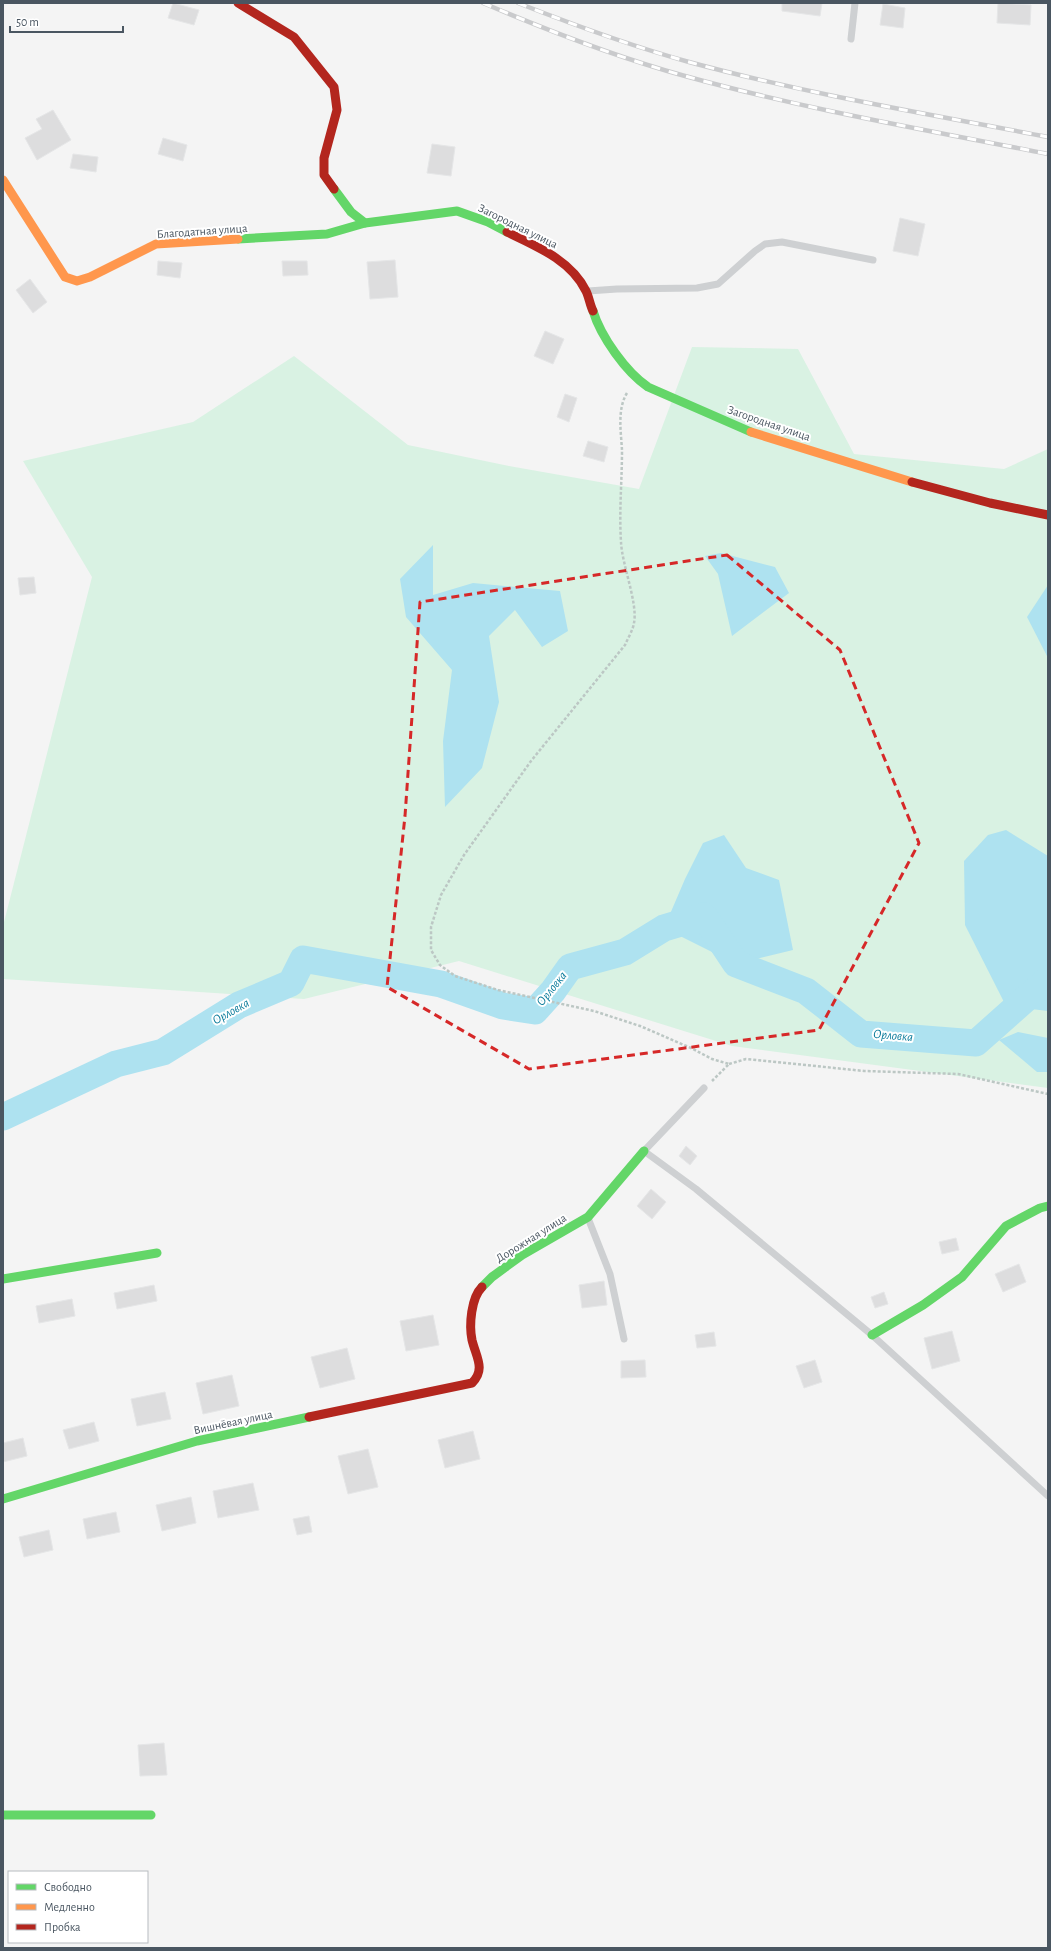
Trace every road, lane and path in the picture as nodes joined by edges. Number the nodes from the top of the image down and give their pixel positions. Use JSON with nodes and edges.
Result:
{"nodes":[{"id":1,"x":238,"y":3,"type":"edge"},
{"id":2,"x":856,"y":3,"type":"edge"},
{"id":3,"x":851,"y":39,"type":"dead end"},
{"id":4,"x":3,"y":180,"type":"edge"},
{"id":5,"x":365,"y":223,"type":"junction"},
{"id":6,"x":873,"y":260,"type":"dead end"},
{"id":7,"x":586,"y":291,"type":"junction"},
{"id":8,"x":636,"y":379,"type":"junction"},
{"id":9,"x":1048,"y":515,"type":"edge"},
{"id":10,"x":729,"y":1064,"type":"junction"},
{"id":11,"x":704,"y":1088,"type":"joint"},
{"id":12,"x":1048,"y":1094,"type":"edge"},
{"id":13,"x":644,"y":1151,"type":"junction"},
{"id":14,"x":1048,"y":1206,"type":"edge"},
{"id":15,"x":588,"y":1218,"type":"junction"},
{"id":16,"x":157,"y":1253,"type":"dead end"},
{"id":17,"x":3,"y":1279,"type":"edge"},
{"id":18,"x":872,"y":1335,"type":"junction"},
{"id":19,"x":624,"y":1339,"type":"dead end"},
{"id":20,"x":472,"y":1382,"type":"joint"},
{"id":21,"x":1048,"y":1496,"type":"edge"},
{"id":22,"x":3,"y":1499,"type":"edge"},
{"id":23,"x":151,"y":1815,"type":"dead end"},
{"id":24,"x":3,"y":1816,"type":"edge"}],
"edges":[{"from":1,"to":5,"type":"street"},
{"from":2,"to":3,"type":"lane"},
{"from":4,"to":5,"type":"street","name":"Благодатная улица"},
{"from":5,"to":7,"type":"street","name":"Загородная улица"},
{"from":6,"to":7,"type":"lane"},
{"from":7,"to":8,"type":"street","name":"Загородная улица"},
{"from":8,"to":9,"type":"street","name":"Загородная улица"},
{"from":8,"to":10,"type":"path"},
{"from":10,"to":11,"type":"path"},
{"from":10,"to":12,"type":"path"},
{"from":11,"to":13,"type":"lane"},
{"from":13,"to":15,"type":"street","name":"Дорожная улица"},
{"from":13,"to":18,"type":"lane"},
{"from":14,"to":18,"type":"street"},
{"from":15,"to":19,"type":"lane"},
{"from":15,"to":20,"type":"street","name":"Дорожная улица"},
{"from":16,"to":17,"type":"street"},
{"from":18,"to":21,"type":"lane"},
{"from":20,"to":22,"type":"street","name":"Вишнёвая улица"},
{"from":23,"to":24,"type":"street"}]}
